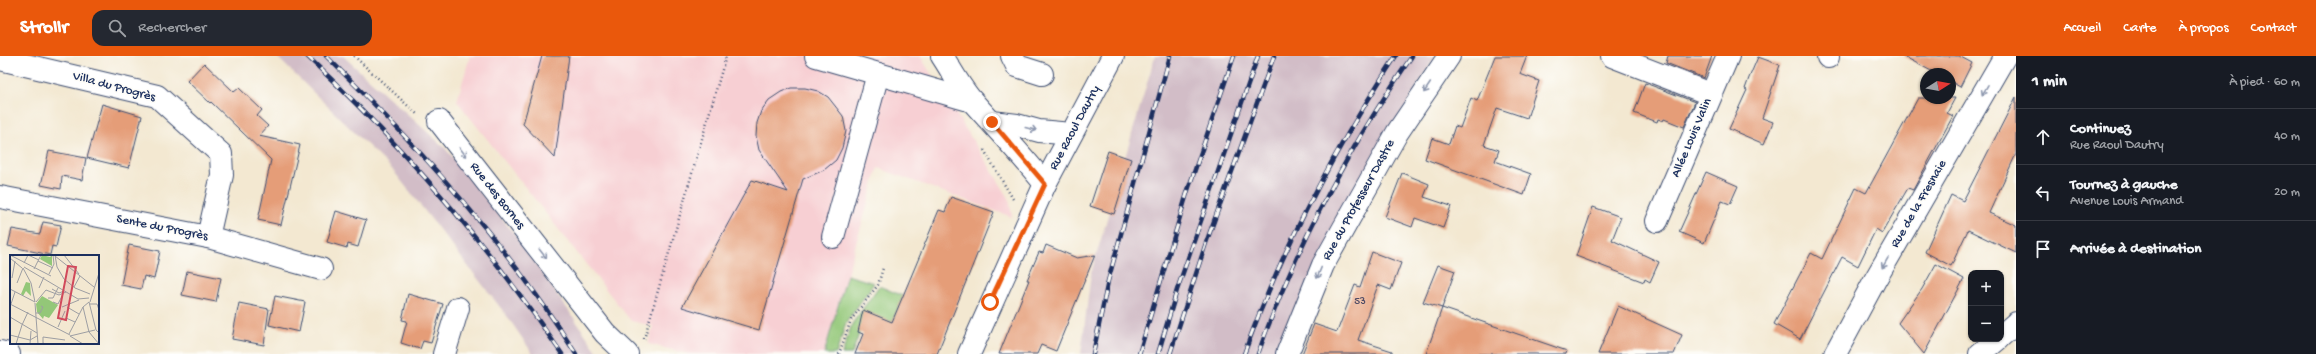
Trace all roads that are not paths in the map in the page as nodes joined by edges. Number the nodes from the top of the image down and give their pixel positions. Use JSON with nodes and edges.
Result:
{"nodes":[{"id":1,"x":816,"y":56,"type":"edge"},
{"id":2,"x":942,"y":56,"type":"edge"},
{"id":3,"x":1012,"y":56,"type":"edge"},
{"id":4,"x":1113,"y":56,"type":"edge"},
{"id":5,"x":1450,"y":56,"type":"edge"},
{"id":6,"x":1612,"y":56,"type":"edge"},
{"id":7,"x":1728,"y":56,"type":"edge"},
{"id":8,"x":2005,"y":56,"type":"edge"},
{"id":9,"x":0,"y":59,"type":"edge"},
{"id":10,"x":878,"y":74,"type":"junction"},
{"id":11,"x":1042,"y":74,"type":"dead end"},
{"id":12,"x":1710,"y":94,"type":"junction"},
{"id":13,"x":972,"y":102,"type":"junction"},
{"id":14,"x":439,"y":121,"type":"road end"},
{"id":15,"x":992,"y":122,"type":"junction"},
{"id":16,"x":1071,"y":134,"type":"junction"},
{"id":17,"x":1045,"y":184,"type":"junction"},
{"id":18,"x":0,"y":197,"type":"edge"},
{"id":19,"x":1657,"y":221,"type":"dead end"},
{"id":20,"x":208,"y":237,"type":"junction"},
{"id":21,"x":833,"y":237,"type":"dead end"},
{"id":22,"x":321,"y":269,"type":"dead end"},
{"id":23,"x":458,"y":308,"type":"dead end"},
{"id":24,"x":2016,"y":323,"type":"edge"},
{"id":25,"x":2004,"y":333,"type":"edge"},
{"id":26,"x":1994,"y":342,"type":"edge"},
{"id":27,"x":0,"y":352,"type":"edge"},
{"id":28,"x":9,"y":354,"type":"edge"},
{"id":29,"x":444,"y":354,"type":"edge"},
{"id":30,"x":627,"y":354,"type":"edge"},
{"id":31,"x":969,"y":354,"type":"edge"},
{"id":32,"x":1287,"y":354,"type":"edge"},
{"id":33,"x":1835,"y":354,"type":"edge"},
{"id":34,"x":1980,"y":354,"type":"edge"}],
"edges":[{"from":1,"to":10,"type":"street"},
{"from":2,"to":13,"type":"street"},
{"from":3,"to":11,"type":"street"},
{"from":4,"to":16,"type":"street","name":"Rue Raoul Dautry"},
{"from":5,"to":32,"type":"street","name":"Rue du Professeur Dastre","one_way":true},
{"from":6,"to":12,"type":"street"},
{"from":7,"to":12,"type":"street","name":"Allée Louis Valin"},
{"from":8,"to":33,"type":"street","name":"Rue de la Fresnaie","one_way":true},
{"from":9,"to":20,"type":"street","name":"Villa du Progrès"},
{"from":10,"to":13,"type":"street"},
{"from":10,"to":21,"type":"street"},
{"from":12,"to":19,"type":"street","name":"Allée Louis Valin"},
{"from":13,"to":15,"type":"street"},
{"from":14,"to":30,"type":"street","name":"Rue des Bornes","one_way":true},
{"from":15,"to":16,"type":"street","one_way":true},
{"from":15,"to":17,"type":"street"},
{"from":16,"to":17,"type":"street","name":"Rue Raoul Dautry"},
{"from":17,"to":31,"type":"street","name":"Rue Raoul Dautry"},
{"from":18,"to":20,"type":"street","name":"Sente du Progrès"},
{"from":20,"to":22,"type":"street","name":"Sente du Progrès"},
{"from":23,"to":29,"type":"street"},
{"from":24,"to":25,"type":"street"},
{"from":26,"to":34,"type":"street"},
{"from":27,"to":28,"type":"street"}]}
